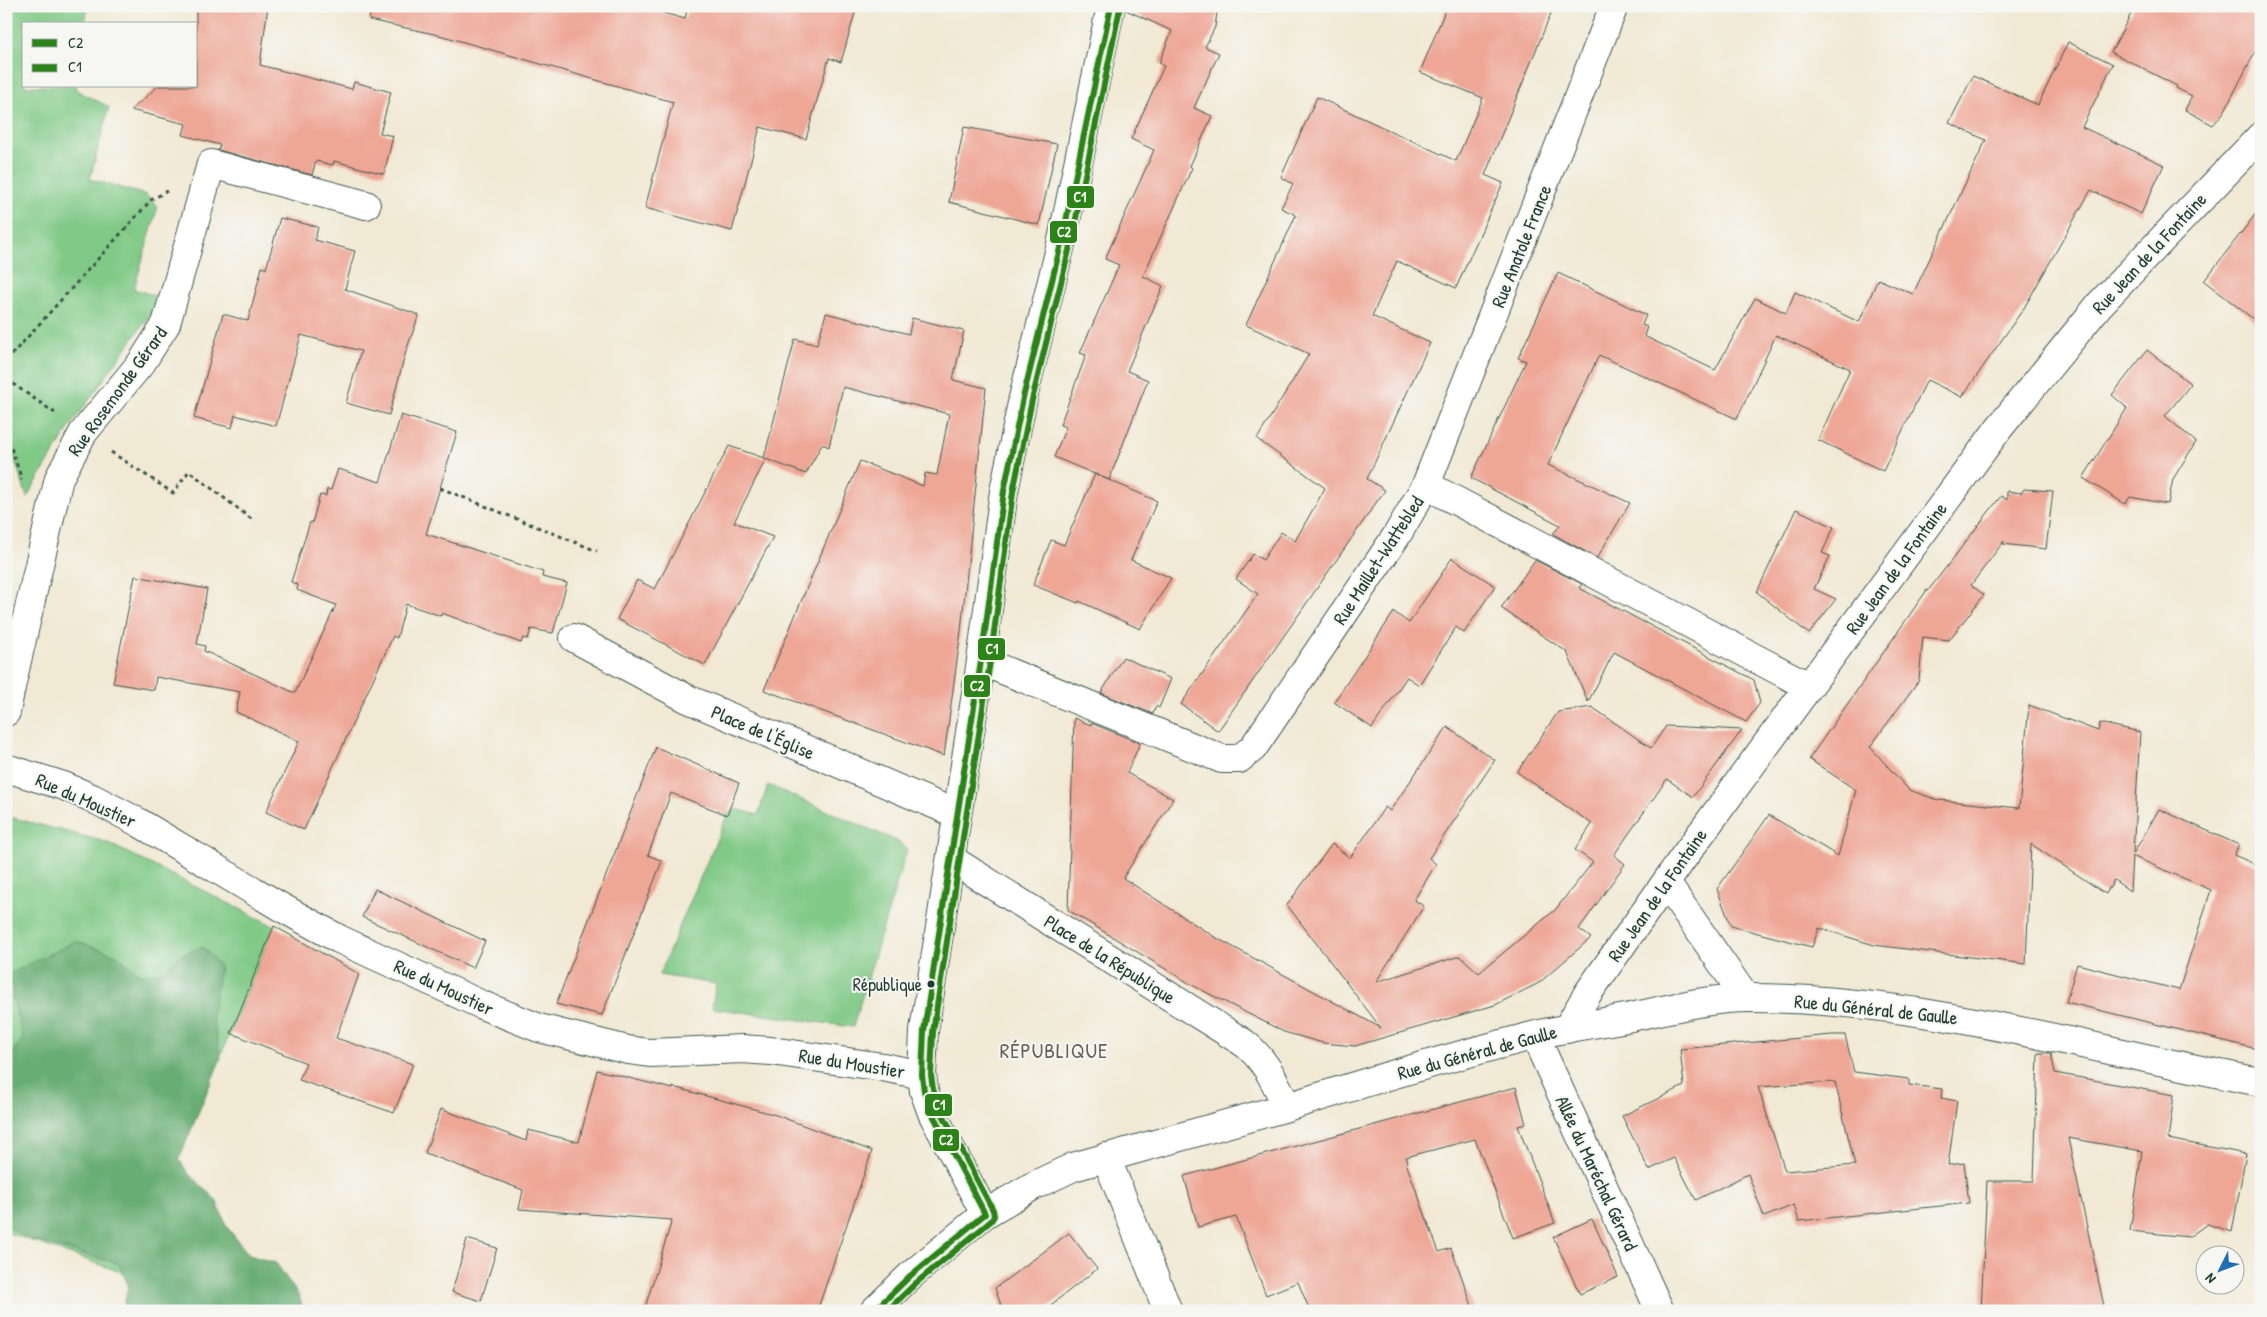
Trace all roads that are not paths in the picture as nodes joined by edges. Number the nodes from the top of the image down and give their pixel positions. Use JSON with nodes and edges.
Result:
{"nodes":[{"id":1,"x":1111,"y":6,"type":"edge"},
{"id":2,"x":1614,"y":6,"type":"edge"},
{"id":3,"x":2261,"y":136,"type":"edge"},
{"id":4,"x":366,"y":205,"type":"dead end"},
{"id":5,"x":1426,"y":485,"type":"junction"},
{"id":6,"x":574,"y":638,"type":"dead end"},
{"id":7,"x":981,"y":661,"type":"junction"},
{"id":8,"x":1808,"y":686,"type":"junction"},
{"id":9,"x":8,"y":695,"type":"edge"},
{"id":10,"x":6,"y":768,"type":"edge"},
{"id":11,"x":957,"y":814,"type":"junction"},
{"id":12,"x":951,"y":859,"type":"junction"},
{"id":13,"x":1666,"y":883,"type":"junction"},
{"id":14,"x":1746,"y":998,"type":"junction"},
{"id":15,"x":1567,"y":1029,"type":"junction"},
{"id":16,"x":1535,"y":1036,"type":"junction"},
{"id":17,"x":922,"y":1075,"type":"junction"},
{"id":18,"x":2261,"y":1082,"type":"edge"},
{"id":19,"x":1287,"y":1106,"type":"junction"},
{"id":20,"x":1106,"y":1157,"type":"junction"},
{"id":21,"x":985,"y":1214,"type":"junction"},
{"id":22,"x":874,"y":1311,"type":"edge"},
{"id":23,"x":1168,"y":1311,"type":"edge"},
{"id":24,"x":1660,"y":1311,"type":"edge"}],
"edges":[{"from":1,"to":7,"type":"street"},
{"from":2,"to":5,"type":"street","name":"Rue Anatole France"},
{"from":3,"to":8,"type":"street","name":"Rue Jean de la Fontaine"},
{"from":4,"to":9,"type":"street","name":"Rue Rosemonde Gérard"},
{"from":5,"to":7,"type":"street","name":"Rue Maillet-Wattebled"},
{"from":5,"to":8,"type":"street","name":"Rue Maillet-Wattebled"},
{"from":6,"to":11,"type":"street","name":"Place de l'Église"},
{"from":7,"to":11,"type":"street"},
{"from":8,"to":13,"type":"street","name":"Rue Jean de la Fontaine"},
{"from":10,"to":17,"type":"street","name":"Rue du Moustier"},
{"from":11,"to":12,"type":"street"},
{"from":12,"to":17,"type":"street"},
{"from":12,"to":19,"type":"street","name":"Place de la République"},
{"from":13,"to":14,"type":"street"},
{"from":13,"to":15,"type":"street","name":"Rue Jean de la Fontaine"},
{"from":14,"to":15,"type":"street","name":"Rue du Général de Gaulle"},
{"from":14,"to":18,"type":"street","name":"Rue du Général de Gaulle"},
{"from":15,"to":16,"type":"street","name":"Rue du Général de Gaulle"},
{"from":16,"to":19,"type":"street","name":"Rue du Général de Gaulle"},
{"from":16,"to":24,"type":"street","name":"Allée du Maréchal Gérard"},
{"from":17,"to":21,"type":"street"},
{"from":19,"to":20,"type":"street"},
{"from":20,"to":21,"type":"street"},
{"from":20,"to":23,"type":"street"},
{"from":21,"to":22,"type":"street"}]}
